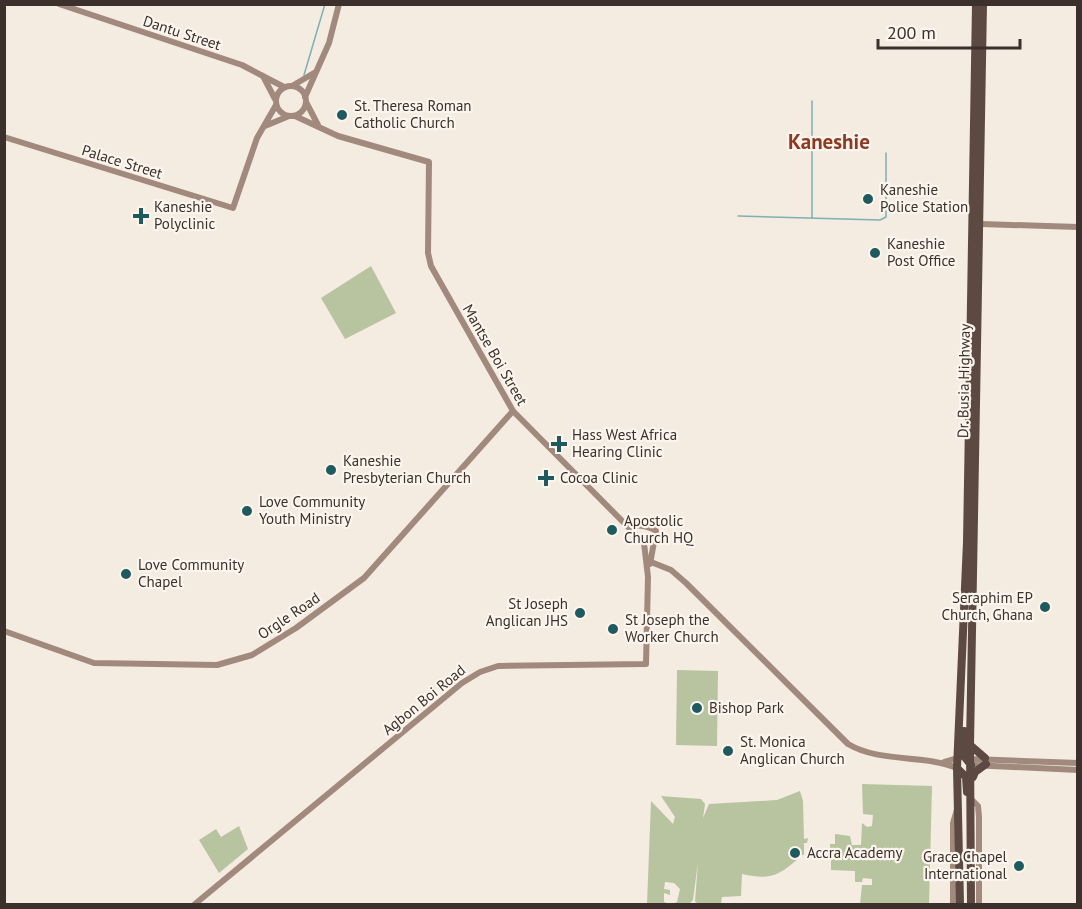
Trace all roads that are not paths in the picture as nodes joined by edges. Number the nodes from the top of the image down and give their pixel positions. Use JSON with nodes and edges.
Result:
{"nodes":[{"id":1,"x":59,"y":4,"type":"edge"},
{"id":2,"x":339,"y":4,"type":"edge"},
{"id":3,"x":976,"y":4,"type":"edge"},
{"id":4,"x":983,"y":4,"type":"edge"},
{"id":5,"x":314,"y":73,"type":"junction"},
{"id":6,"x":262,"y":75,"type":"junction"},
{"id":7,"x":292,"y":86,"type":"junction"},
{"id":8,"x":284,"y":87,"type":"junction"},
{"id":9,"x":306,"y":99,"type":"junction"},
{"id":10,"x":275,"y":102,"type":"junction"},
{"id":11,"x":292,"y":116,"type":"junction"},
{"id":12,"x":265,"y":126,"type":"junction"},
{"id":13,"x":319,"y":126,"type":"junction"},
{"id":14,"x":4,"y":137,"type":"edge"},
{"id":15,"x":981,"y":224,"type":"junction"},
{"id":16,"x":1077,"y":227,"type":"edge"},
{"id":17,"x":513,"y":411,"type":"junction"},
{"id":18,"x":624,"y":521,"type":"junction"},
{"id":19,"x":645,"y":527,"type":"junction"},
{"id":20,"x":655,"y":540,"type":"junction"},
{"id":21,"x":643,"y":541,"type":"junction"},
{"id":22,"x":651,"y":562,"type":"junction"},
{"id":23,"x":648,"y":577,"type":"junction"},
{"id":24,"x":4,"y":631,"type":"edge"},
{"id":25,"x":970,"y":745,"type":"junction"},
{"id":26,"x":967,"y":760,"type":"junction"},
{"id":27,"x":986,"y":761,"type":"junction"},
{"id":28,"x":943,"y":762,"type":"junction"},
{"id":29,"x":1077,"y":763,"type":"edge"},
{"id":30,"x":957,"y":768,"type":"junction"},
{"id":31,"x":1077,"y":770,"type":"edge"},
{"id":32,"x":972,"y":785,"type":"junction"},
{"id":33,"x":972,"y":800,"type":"junction"},
{"id":34,"x":958,"y":805,"type":"junction"},
{"id":35,"x":972,"y":826,"type":"junction"},
{"id":36,"x":975,"y":878,"type":"junction"},
{"id":37,"x":195,"y":904,"type":"edge"},
{"id":38,"x":953,"y":904,"type":"edge"},
{"id":39,"x":960,"y":904,"type":"edge"},
{"id":40,"x":971,"y":904,"type":"edge"},
{"id":41,"x":979,"y":904,"type":"edge"}],
"edges":[{"from":1,"to":6,"type":"street","name":"Dantu Street"},
{"from":2,"to":5,"type":"street"},
{"from":3,"to":26,"type":"highway","name":"Dr. Busia Highway"},
{"from":4,"to":15,"type":"highway","name":"Dr. Busia Highway"},
{"from":5,"to":7,"type":"street"},
{"from":5,"to":9,"type":"street"},
{"from":6,"to":8,"type":"street","name":"Dantu Street"},
{"from":6,"to":10,"type":"street"},
{"from":7,"to":8,"type":"street"},
{"from":7,"to":9,"type":"street"},
{"from":8,"to":10,"type":"street"},
{"from":9,"to":11,"type":"street"},
{"from":9,"to":13,"type":"street"},
{"from":10,"to":11,"type":"street"},
{"from":10,"to":12,"type":"street"},
{"from":11,"to":12,"type":"street"},
{"from":11,"to":13,"type":"street"},
{"from":12,"to":14,"type":"street","name":"Palace Street"},
{"from":13,"to":17,"type":"street","name":"Mantse Boi Street"},
{"from":15,"to":16,"type":"street"},
{"from":15,"to":25,"type":"highway","name":"Dr. Busia Highway"},
{"from":17,"to":18,"type":"street","name":"Mantse Boi Street"},
{"from":17,"to":24,"type":"street","name":"Orgle Road"},
{"from":18,"to":19,"type":"street","name":"Mantse Boi Street"},
{"from":18,"to":21,"type":"street","name":"Mantse Boi Street"},
{"from":19,"to":20,"type":"street"},
{"from":19,"to":21,"type":"street"},
{"from":20,"to":21,"type":"street"},
{"from":20,"to":22,"type":"street"},
{"from":21,"to":23,"type":"street"},
{"from":22,"to":23,"type":"street"},
{"from":22,"to":28,"type":"street"},
{"from":23,"to":37,"type":"street","name":"Agbon Boi Road"},
{"from":25,"to":26,"type":"highway","name":"Dr. Busia Highway"},
{"from":25,"to":27,"type":"highway"},
{"from":26,"to":27,"type":"street"},
{"from":26,"to":28,"type":"street"},
{"from":26,"to":30,"type":"highway","name":"Dr. Busia Highway"},
{"from":26,"to":32,"type":"highway","name":"Dr. Busia Highway"},
{"from":27,"to":29,"type":"street"},
{"from":27,"to":31,"type":"street"},
{"from":27,"to":32,"type":"highway"},
{"from":28,"to":30,"type":"street"},
{"from":30,"to":34,"type":"highway","name":"Dr. Busia Highway"},
{"from":30,"to":35,"type":"highway"},
{"from":32,"to":33,"type":"highway","name":"Dr. Busia Highway"},
{"from":33,"to":35,"type":"highway","name":"Dr. Busia Highway"},
{"from":33,"to":36,"type":"street","name":"Dr. Busia Highway"},
{"from":34,"to":38,"type":"street","name":"Dr. Busia Highway"},
{"from":34,"to":39,"type":"highway","name":"Dr. Busia Highway"},
{"from":35,"to":36,"type":"highway","name":"Dr. Busia Highway"},
{"from":36,"to":40,"type":"highway","name":"Dr. Busia Highway"},
{"from":36,"to":41,"type":"street","name":"Dr. Busia Highway"}]}
